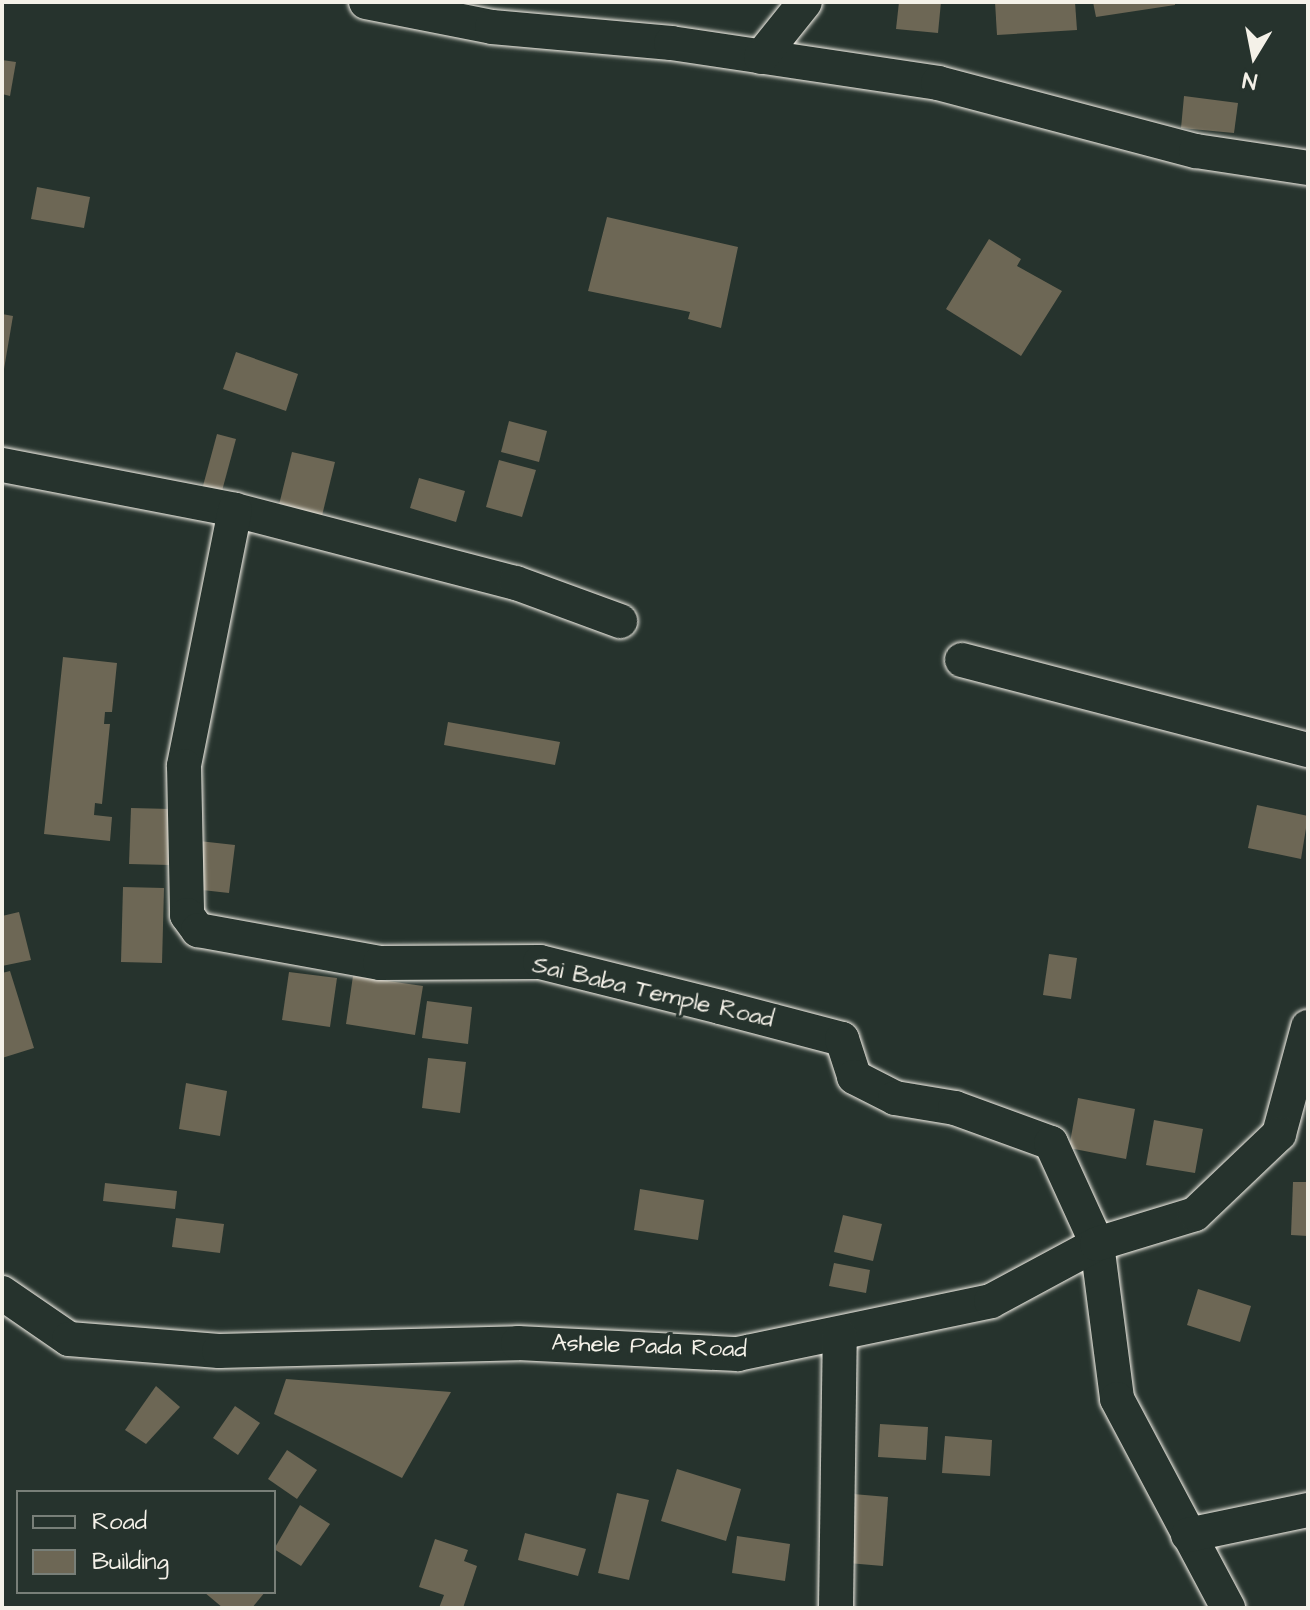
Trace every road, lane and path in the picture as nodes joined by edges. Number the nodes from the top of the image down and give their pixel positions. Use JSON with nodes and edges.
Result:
{"nodes":[{"id":1,"x":366,"y":2,"type":"edge"},
{"id":2,"x":805,"y":2,"type":"edge"},
{"id":3,"x":761,"y":57,"type":"junction"},
{"id":4,"x":1308,"y":168,"type":"edge"},
{"id":5,"x":2,"y":465,"type":"edge"},
{"id":6,"x":235,"y":510,"type":"junction"},
{"id":7,"x":620,"y":621,"type":"dead end"},
{"id":8,"x":962,"y":660,"type":"dead end"},
{"id":9,"x":1308,"y":750,"type":"edge"},
{"id":10,"x":1308,"y":1027,"type":"edge"},
{"id":11,"x":1294,"y":1137,"type":"edge"},
{"id":12,"x":1097,"y":1244,"type":"junction"},
{"id":13,"x":9,"y":1305,"type":"edge"},
{"id":14,"x":840,"y":1335,"type":"junction"},
{"id":15,"x":1308,"y":1510,"type":"edge"},
{"id":16,"x":1188,"y":1535,"type":"junction"},
{"id":17,"x":836,"y":1608,"type":"edge"},
{"id":18,"x":1228,"y":1608,"type":"edge"}],
"edges":[{"from":1,"to":3,"type":"street"},
{"from":2,"to":3,"type":"street"},
{"from":3,"to":4,"type":"street"},
{"from":5,"to":6,"type":"street"},
{"from":6,"to":7,"type":"street"},
{"from":6,"to":12,"type":"street","name":"Sai Baba Temple Road"},
{"from":8,"to":9,"type":"street"},
{"from":10,"to":11,"type":"street"},
{"from":11,"to":12,"type":"street","name":"Ashele Pada Road"},
{"from":12,"to":14,"type":"street","name":"Ashele Pada Road"},
{"from":12,"to":16,"type":"street"},
{"from":13,"to":14,"type":"street","name":"Ashele Pada Road"},
{"from":14,"to":17,"type":"street"},
{"from":15,"to":16,"type":"street"},
{"from":16,"to":18,"type":"street"}]}
